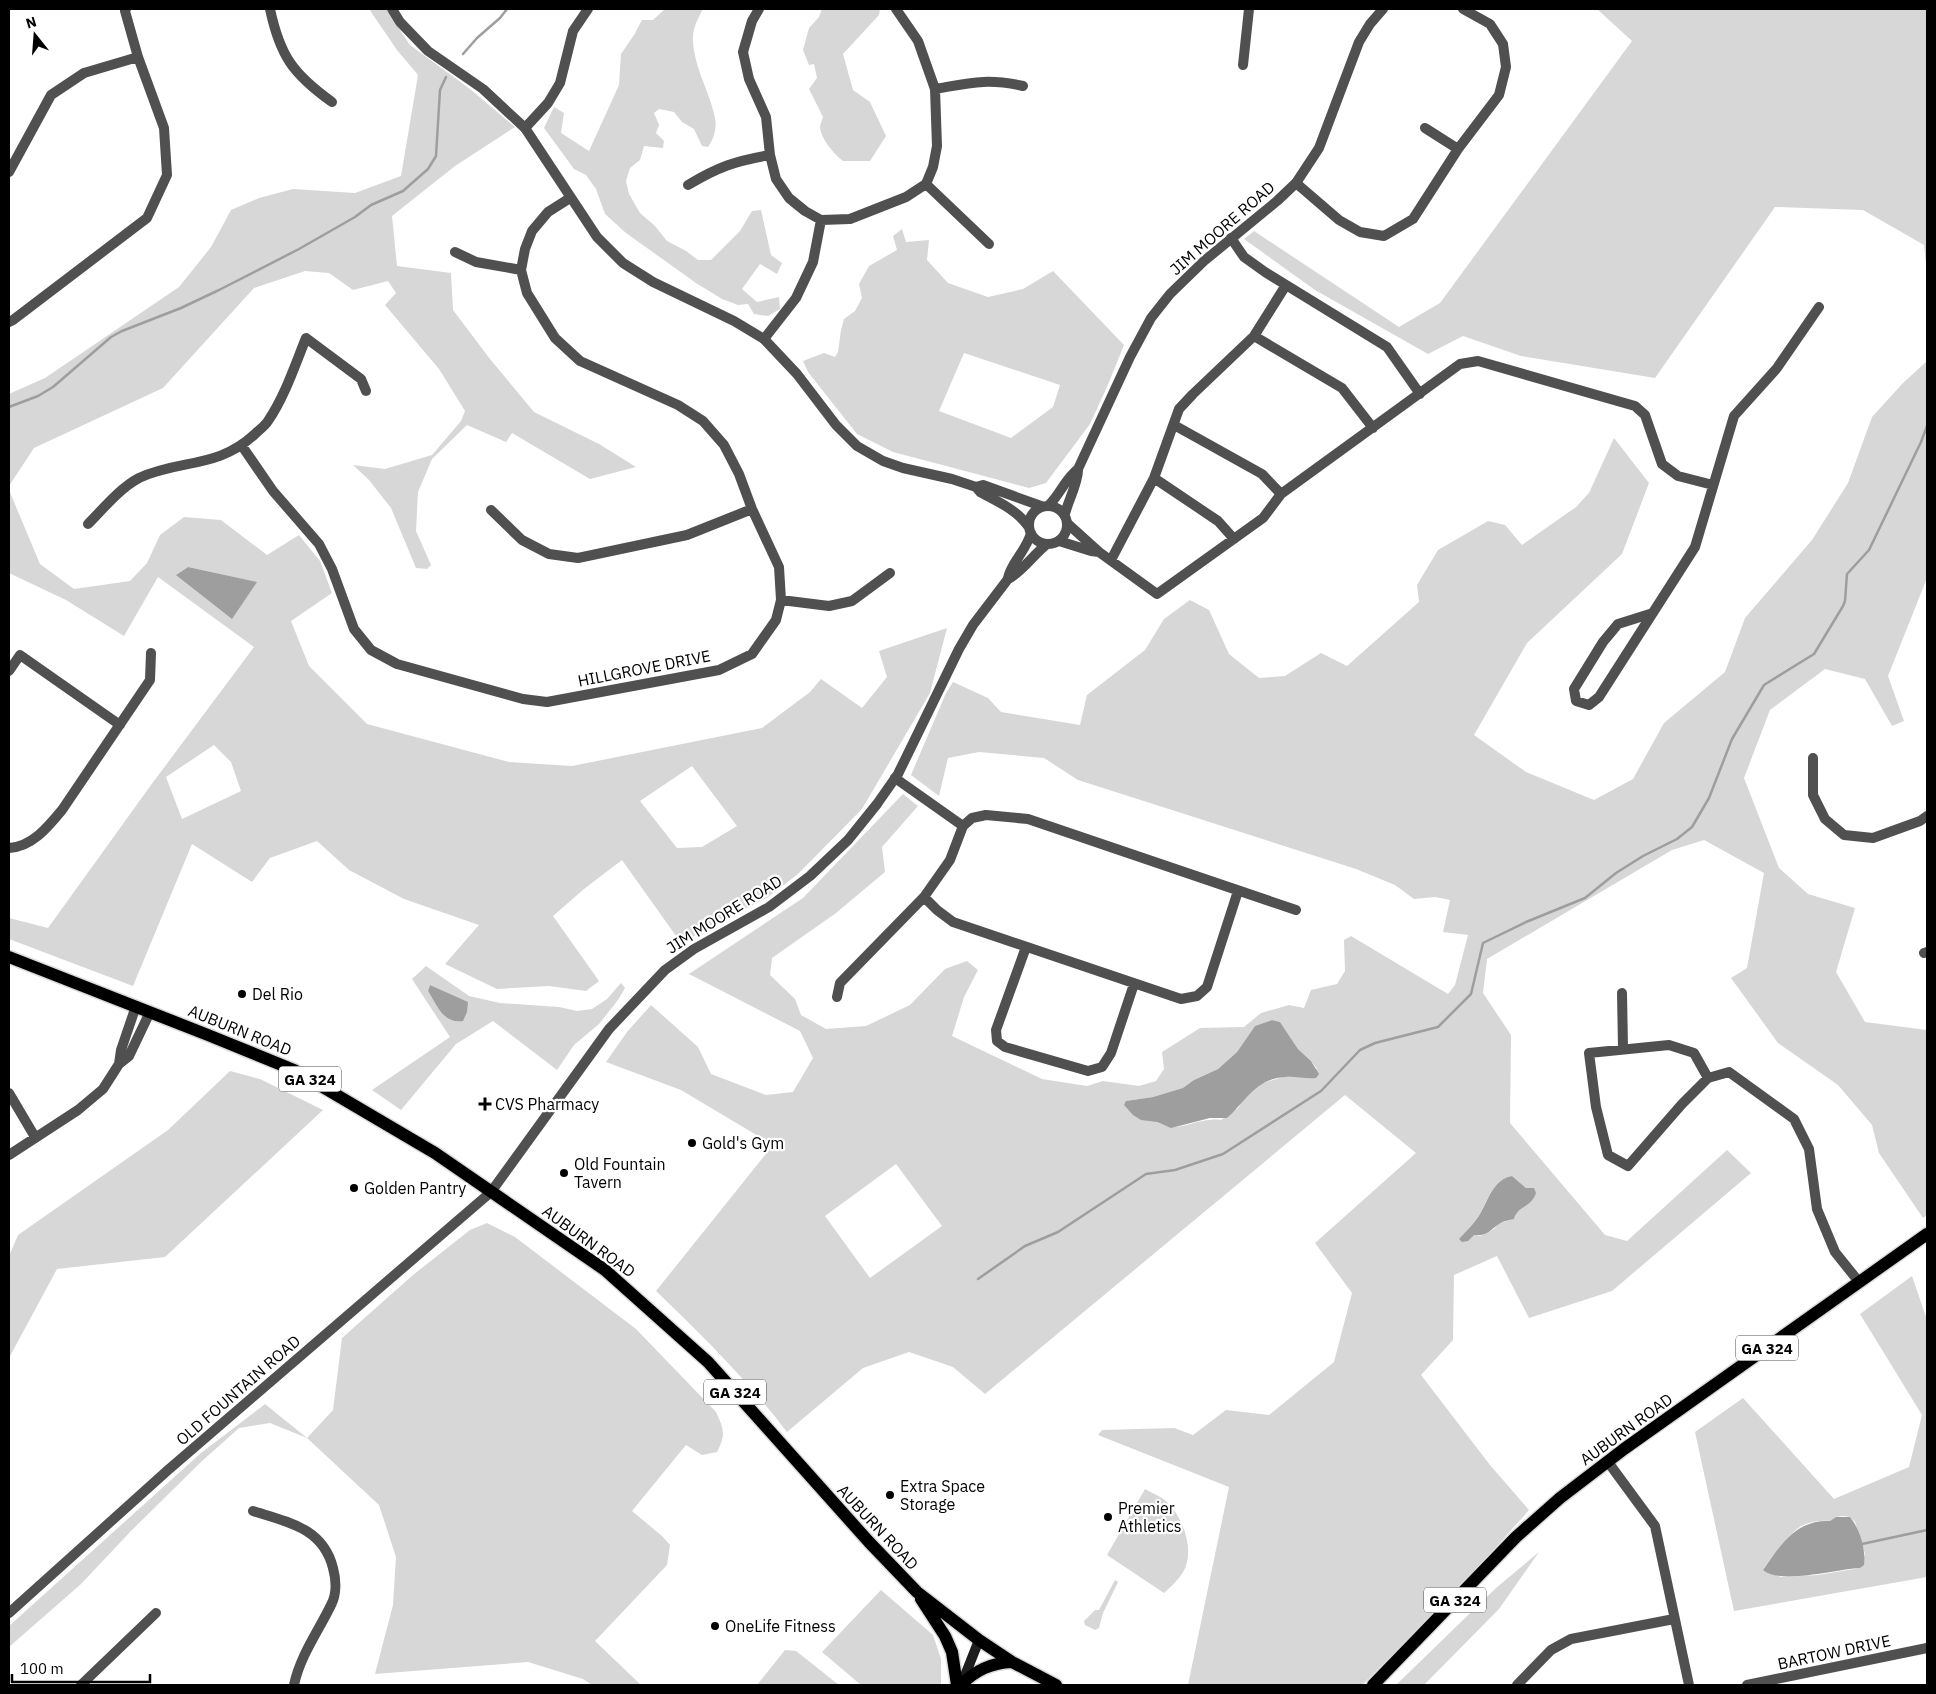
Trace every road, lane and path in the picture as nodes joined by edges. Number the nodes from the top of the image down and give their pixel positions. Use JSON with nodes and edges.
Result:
{"nodes":[{"id":1,"x":126,"y":9,"type":"edge"},
{"id":2,"x":270,"y":9,"type":"edge"},
{"id":3,"x":392,"y":9,"type":"edge"},
{"id":4,"x":588,"y":9,"type":"edge"},
{"id":5,"x":760,"y":9,"type":"edge"},
{"id":6,"x":896,"y":9,"type":"edge"},
{"id":7,"x":1248,"y":9,"type":"edge"},
{"id":8,"x":1383,"y":9,"type":"edge"},
{"id":9,"x":1463,"y":9,"type":"edge"},
{"id":10,"x":138,"y":57,"type":"junction"},
{"id":11,"x":1243,"y":65,"type":"dead end"},
{"id":12,"x":1023,"y":86,"type":"dead end"},
{"id":13,"x":935,"y":89,"type":"junction"},
{"id":14,"x":332,"y":102,"type":"dead end"},
{"id":15,"x":524,"y":128,"type":"junction"},
{"id":16,"x":1425,"y":128,"type":"dead end"},
{"id":17,"x":1458,"y":148,"type":"junction"},
{"id":18,"x":770,"y":155,"type":"junction"},
{"id":19,"x":9,"y":172,"type":"edge"},
{"id":20,"x":926,"y":184,"type":"junction"},
{"id":21,"x":1296,"y":184,"type":"junction"},
{"id":22,"x":688,"y":185,"type":"dead end"},
{"id":23,"x":570,"y":198,"type":"junction"},
{"id":24,"x":821,"y":220,"type":"junction"},
{"id":25,"x":1231,"y":238,"type":"junction"},
{"id":26,"x":989,"y":244,"type":"dead end"},
{"id":27,"x":455,"y":252,"type":"dead end"},
{"id":28,"x":521,"y":270,"type":"junction"},
{"id":29,"x":1286,"y":285,"type":"junction"},
{"id":30,"x":1818,"y":307,"type":"dead end"},
{"id":31,"x":9,"y":322,"type":"edge"},
{"id":32,"x":1254,"y":336,"type":"junction"},
{"id":33,"x":764,"y":339,"type":"junction"},
{"id":34,"x":366,"y":391,"type":"dead end"},
{"id":35,"x":1420,"y":394,"type":"junction"},
{"id":36,"x":1174,"y":425,"type":"junction"},
{"id":37,"x":1373,"y":428,"type":"junction"},
{"id":38,"x":242,"y":446,"type":"junction"},
{"id":39,"x":1078,"y":470,"type":"junction"},
{"id":40,"x":1154,"y":478,"type":"junction"},
{"id":41,"x":1712,"y":485,"type":"junction"},
{"id":42,"x":976,"y":487,"type":"junction"},
{"id":43,"x":1281,"y":494,"type":"junction"},
{"id":44,"x":1045,"y":506,"type":"junction"},
{"id":45,"x":752,"y":509,"type":"junction"},
{"id":46,"x":491,"y":510,"type":"dead end"},
{"id":47,"x":1066,"y":519,"type":"junction"},
{"id":48,"x":88,"y":524,"type":"dead end"},
{"id":49,"x":1030,"y":529,"type":"junction"},
{"id":50,"x":1234,"y":539,"type":"junction"},
{"id":51,"x":1060,"y":541,"type":"junction"},
{"id":52,"x":1046,"y":544,"type":"junction"},
{"id":53,"x":1099,"y":552,"type":"junction"},
{"id":54,"x":1111,"y":560,"type":"junction"},
{"id":55,"x":890,"y":573,"type":"dead end"},
{"id":56,"x":1008,"y":579,"type":"junction"},
{"id":57,"x":781,"y":600,"type":"junction"},
{"id":58,"x":1653,"y":612,"type":"junction"},
{"id":59,"x":151,"y":653,"type":"dead end"},
{"id":60,"x":9,"y":671,"type":"edge"},
{"id":61,"x":120,"y":725,"type":"junction"},
{"id":62,"x":1812,"y":758,"type":"dead end"},
{"id":63,"x":895,"y":778,"type":"junction"},
{"id":64,"x":1927,"y":816,"type":"edge"},
{"id":65,"x":963,"y":826,"type":"junction"},
{"id":66,"x":9,"y":848,"type":"edge"},
{"id":67,"x":1238,"y":891,"type":"junction"},
{"id":68,"x":924,"y":897,"type":"junction"},
{"id":69,"x":1296,"y":910,"type":"dead end"},
{"id":70,"x":1026,"y":947,"type":"junction"},
{"id":71,"x":9,"y":957,"type":"edge"},
{"id":72,"x":1134,"y":984,"type":"junction"},
{"id":73,"x":1622,"y":993,"type":"dead end"},
{"id":74,"x":837,"y":997,"type":"dead end"},
{"id":75,"x":136,"y":1006,"type":"junction"},
{"id":76,"x":150,"y":1012,"type":"junction"},
{"id":77,"x":1623,"y":1048,"type":"junction"},
{"id":78,"x":119,"y":1064,"type":"junction"},
{"id":79,"x":1708,"y":1078,"type":"junction"},
{"id":80,"x":9,"y":1093,"type":"edge"},
{"id":81,"x":35,"y":1137,"type":"junction"},
{"id":82,"x":9,"y":1155,"type":"edge"},
{"id":83,"x":490,"y":1192,"type":"junction"},
{"id":84,"x":1927,"y":1234,"type":"edge"},
{"id":85,"x":1859,"y":1282,"type":"junction"},
{"id":86,"x":1608,"y":1462,"type":"junction"},
{"id":87,"x":254,"y":1511,"type":"dead end"},
{"id":88,"x":917,"y":1592,"type":"junction"},
{"id":89,"x":9,"y":1613,"type":"edge"},
{"id":90,"x":156,"y":1613,"type":"dead end"},
{"id":91,"x":1674,"y":1619,"type":"junction"},
{"id":92,"x":979,"y":1640,"type":"junction"},
{"id":93,"x":1927,"y":1648,"type":"edge"},
{"id":94,"x":1012,"y":1662,"type":"junction"},
{"id":95,"x":81,"y":1685,"type":"edge"},
{"id":96,"x":294,"y":1685,"type":"edge"},
{"id":97,"x":960,"y":1685,"type":"edge"},
{"id":98,"x":1056,"y":1685,"type":"edge"},
{"id":99,"x":1373,"y":1685,"type":"edge"},
{"id":100,"x":1516,"y":1685,"type":"edge"},
{"id":101,"x":1689,"y":1685,"type":"edge"},
{"id":102,"x":1747,"y":1685,"type":"edge"}],
"edges":[{"from":1,"to":10,"type":"street"},
{"from":2,"to":14,"type":"street"},
{"from":3,"to":15,"type":"street"},
{"from":4,"to":15,"type":"street"},
{"from":5,"to":18,"type":"street"},
{"from":6,"to":13,"type":"street"},
{"from":7,"to":11,"type":"street"},
{"from":8,"to":21,"type":"street","name":"JIM MOORE ROAD"},
{"from":9,"to":17,"type":"street"},
{"from":10,"to":19,"type":"street"},
{"from":10,"to":31,"type":"street"},
{"from":12,"to":13,"type":"street"},
{"from":13,"to":20,"type":"street"},
{"from":15,"to":23,"type":"street"},
{"from":16,"to":17,"type":"street"},
{"from":17,"to":21,"type":"street"},
{"from":18,"to":22,"type":"street"},
{"from":18,"to":24,"type":"street"},
{"from":20,"to":24,"type":"street"},
{"from":20,"to":26,"type":"street"},
{"from":21,"to":25,"type":"street","name":"JIM MOORE ROAD"},
{"from":23,"to":28,"type":"street","name":"HILLGROVE DRIVE"},
{"from":23,"to":33,"type":"street"},
{"from":24,"to":33,"type":"street"},
{"from":25,"to":29,"type":"street"},
{"from":25,"to":39,"type":"street","name":"JIM MOORE ROAD"},
{"from":27,"to":28,"type":"street"},
{"from":28,"to":45,"type":"street","name":"HILLGROVE DRIVE"},
{"from":29,"to":32,"type":"street"},
{"from":29,"to":35,"type":"street"},
{"from":30,"to":41,"type":"street"},
{"from":32,"to":36,"type":"street"},
{"from":32,"to":37,"type":"street"},
{"from":33,"to":42,"type":"street"},
{"from":34,"to":38,"type":"street"},
{"from":35,"to":37,"type":"street"},
{"from":35,"to":41,"type":"street"},
{"from":36,"to":40,"type":"street"},
{"from":36,"to":43,"type":"street"},
{"from":37,"to":43,"type":"street"},
{"from":38,"to":48,"type":"street"},
{"from":38,"to":57,"type":"street","name":"HILLGROVE DRIVE"},
{"from":39,"to":44,"type":"street","name":"JIM MOORE ROAD"},
{"from":39,"to":47,"type":"street","name":"JIM MOORE ROAD"},
{"from":40,"to":50,"type":"street"},
{"from":40,"to":54,"type":"street"},
{"from":41,"to":58,"type":"street"},
{"from":42,"to":44,"type":"street"},
{"from":42,"to":49,"type":"street"},
{"from":43,"to":50,"type":"street"},
{"from":44,"to":47,"type":"street"},
{"from":44,"to":49,"type":"street"},
{"from":45,"to":46,"type":"street"},
{"from":45,"to":57,"type":"street","name":"HILLGROVE DRIVE"},
{"from":47,"to":51,"type":"street"},
{"from":47,"to":53,"type":"street"},
{"from":49,"to":52,"type":"street"},
{"from":49,"to":56,"type":"street","name":"JIM MOORE ROAD"},
{"from":50,"to":54,"type":"street"},
{"from":51,"to":52,"type":"street"},
{"from":51,"to":53,"type":"street"},
{"from":52,"to":56,"type":"street","name":"JIM MOORE ROAD"},
{"from":53,"to":54,"type":"street"},
{"from":55,"to":57,"type":"street"},
{"from":56,"to":63,"type":"street","name":"JIM MOORE ROAD"},
{"from":58,"to":58,"type":"street"},
{"from":59,"to":61,"type":"street"},
{"from":60,"to":61,"type":"street"},
{"from":61,"to":66,"type":"street"},
{"from":62,"to":64,"type":"street"},
{"from":63,"to":65,"type":"street"},
{"from":63,"to":83,"type":"street","name":"JIM MOORE ROAD"},
{"from":65,"to":67,"type":"street"},
{"from":65,"to":68,"type":"street"},
{"from":67,"to":69,"type":"street"},
{"from":67,"to":72,"type":"street"},
{"from":68,"to":70,"type":"street"},
{"from":68,"to":74,"type":"street"},
{"from":70,"to":72,"type":"street"},
{"from":70,"to":72,"type":"street"},
{"from":71,"to":75,"type":"main road","name":"AUBURN ROAD","number":"GA 324"},
{"from":73,"to":77,"type":"street"},
{"from":75,"to":76,"type":"main road","name":"AUBURN ROAD","number":"GA 324"},
{"from":75,"to":78,"type":"street"},
{"from":76,"to":78,"type":"street"},
{"from":76,"to":83,"type":"main road","name":"AUBURN ROAD","number":"GA 324"},
{"from":77,"to":79,"type":"street"},
{"from":77,"to":79,"type":"street"},
{"from":78,"to":81,"type":"street"},
{"from":79,"to":85,"type":"street"},
{"from":80,"to":81,"type":"street"},
{"from":81,"to":82,"type":"street"},
{"from":83,"to":88,"type":"main road","name":"AUBURN ROAD","number":"GA 324"},
{"from":83,"to":89,"type":"street","name":"OLD FOUNTAIN ROAD"},
{"from":84,"to":85,"type":"main road","name":"AUBURN ROAD","number":"GA 324"},
{"from":85,"to":86,"type":"main road","name":"AUBURN ROAD","number":"GA 324"},
{"from":86,"to":91,"type":"street"},
{"from":86,"to":99,"type":"main road","name":"AUBURN ROAD","number":"GA 324"},
{"from":87,"to":96,"type":"street"},
{"from":88,"to":92,"type":"main road","name":"AUBURN ROAD","number":"GA 324"},
{"from":88,"to":97,"type":"main road"},
{"from":90,"to":95,"type":"street"},
{"from":91,"to":100,"type":"street"},
{"from":91,"to":101,"type":"street"},
{"from":92,"to":94,"type":"main road","name":"AUBURN ROAD","number":"GA 324"},
{"from":92,"to":97,"type":"main road"},
{"from":93,"to":102,"type":"street","name":"BARTOW DRIVE"},
{"from":94,"to":97,"type":"main road"},
{"from":94,"to":98,"type":"main road","name":"AUBURN ROAD","number":"GA 324"}]}
